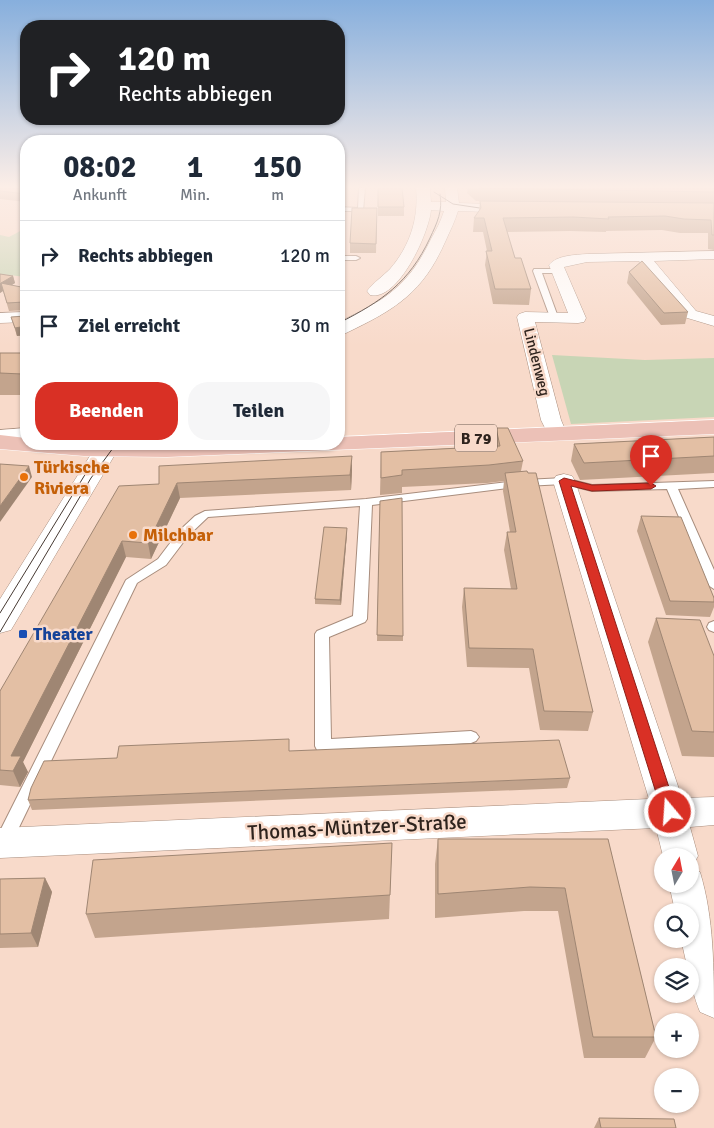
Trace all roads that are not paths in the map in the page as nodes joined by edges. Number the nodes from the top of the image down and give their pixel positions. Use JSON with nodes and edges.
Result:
{"nodes":[{"id":1,"x":414,"y":241,"type":"edge"},
{"id":2,"x":438,"y":241,"type":"edge"},
{"id":3,"x":714,"y":255,"type":"edge"},
{"id":4,"x":642,"y":256,"type":"junction"},
{"id":5,"x":345,"y":258,"type":"edge"},
{"id":6,"x":356,"y":258,"type":"edge"},
{"id":7,"x":558,"y":271,"type":"junction"},
{"id":8,"x":365,"y":298,"type":"dead end"},
{"id":9,"x":554,"y":317,"type":"junction"},
{"id":10,"x":0,"y":318,"type":"edge"},
{"id":11,"x":20,"y":318,"type":"edge"},
{"id":12,"x":714,"y":321,"type":"edge"},
{"id":13,"x":345,"y":326,"type":"edge"},
{"id":14,"x":714,"y":426,"type":"edge"},
{"id":15,"x":557,"y":434,"type":"junction"},
{"id":16,"x":20,"y":435,"type":"edge"},
{"id":17,"x":0,"y":437,"type":"edge"},
{"id":18,"x":0,"y":442,"type":"edge"},
{"id":19,"x":345,"y":444,"type":"edge"},
{"id":20,"x":20,"y":445,"type":"edge"},
{"id":21,"x":98,"y":450,"type":"edge"},
{"id":22,"x":564,"y":481,"type":"junction"},
{"id":23,"x":714,"y":484,"type":"edge"},
{"id":24,"x":671,"y":486,"type":"junction"},
{"id":25,"x":366,"y":502,"type":"junction"},
{"id":26,"x":714,"y":585,"type":"edge"},
{"id":27,"x":0,"y":623,"type":"edge"},
{"id":28,"x":471,"y":738,"type":"dead end"},
{"id":29,"x":714,"y":811,"type":"edge"},
{"id":30,"x":670,"y":812,"type":"junction"},
{"id":31,"x":1,"y":843,"type":"edge"},
{"id":32,"x":678,"y":848,"type":"edge"},
{"id":33,"x":689,"y":893,"type":"edge"},
{"id":34,"x":714,"y":998,"type":"edge"}],
"edges":[{"from":1,"to":8,"type":"street"},
{"from":2,"to":13,"type":"street"},
{"from":3,"to":4,"type":"street","name":"Lindenweg"},
{"from":4,"to":7,"type":"street","name":"Lindenweg"},
{"from":4,"to":12,"type":"street"},
{"from":5,"to":6,"type":"lane"},
{"from":7,"to":9,"type":"lane","name":"Lindenweg"},
{"from":7,"to":9,"type":"street","name":"Lindenweg"},
{"from":9,"to":15,"type":"street","name":"Lindenweg"},
{"from":10,"to":11,"type":"street"},
{"from":14,"to":15,"type":"main road","number":"B 79"},
{"from":15,"to":19,"type":"main road","number":"B 79"},
{"from":16,"to":17,"type":"street"},
{"from":18,"to":20,"type":"main road"},
{"from":21,"to":27,"type":"street"},
{"from":22,"to":24,"type":"lane"},
{"from":22,"to":25,"type":"lane"},
{"from":22,"to":30,"type":"street"},
{"from":23,"to":24,"type":"lane"},
{"from":24,"to":26,"type":"lane"},
{"from":25,"to":28,"type":"lane"},
{"from":25,"to":31,"type":"lane"},
{"from":29,"to":30,"type":"street","name":"Thomas-Müntzer-Straße"},
{"from":30,"to":31,"type":"street","name":"Thomas-Müntzer-Straße"},
{"from":30,"to":32,"type":"street"},
{"from":33,"to":34,"type":"street"}]}
